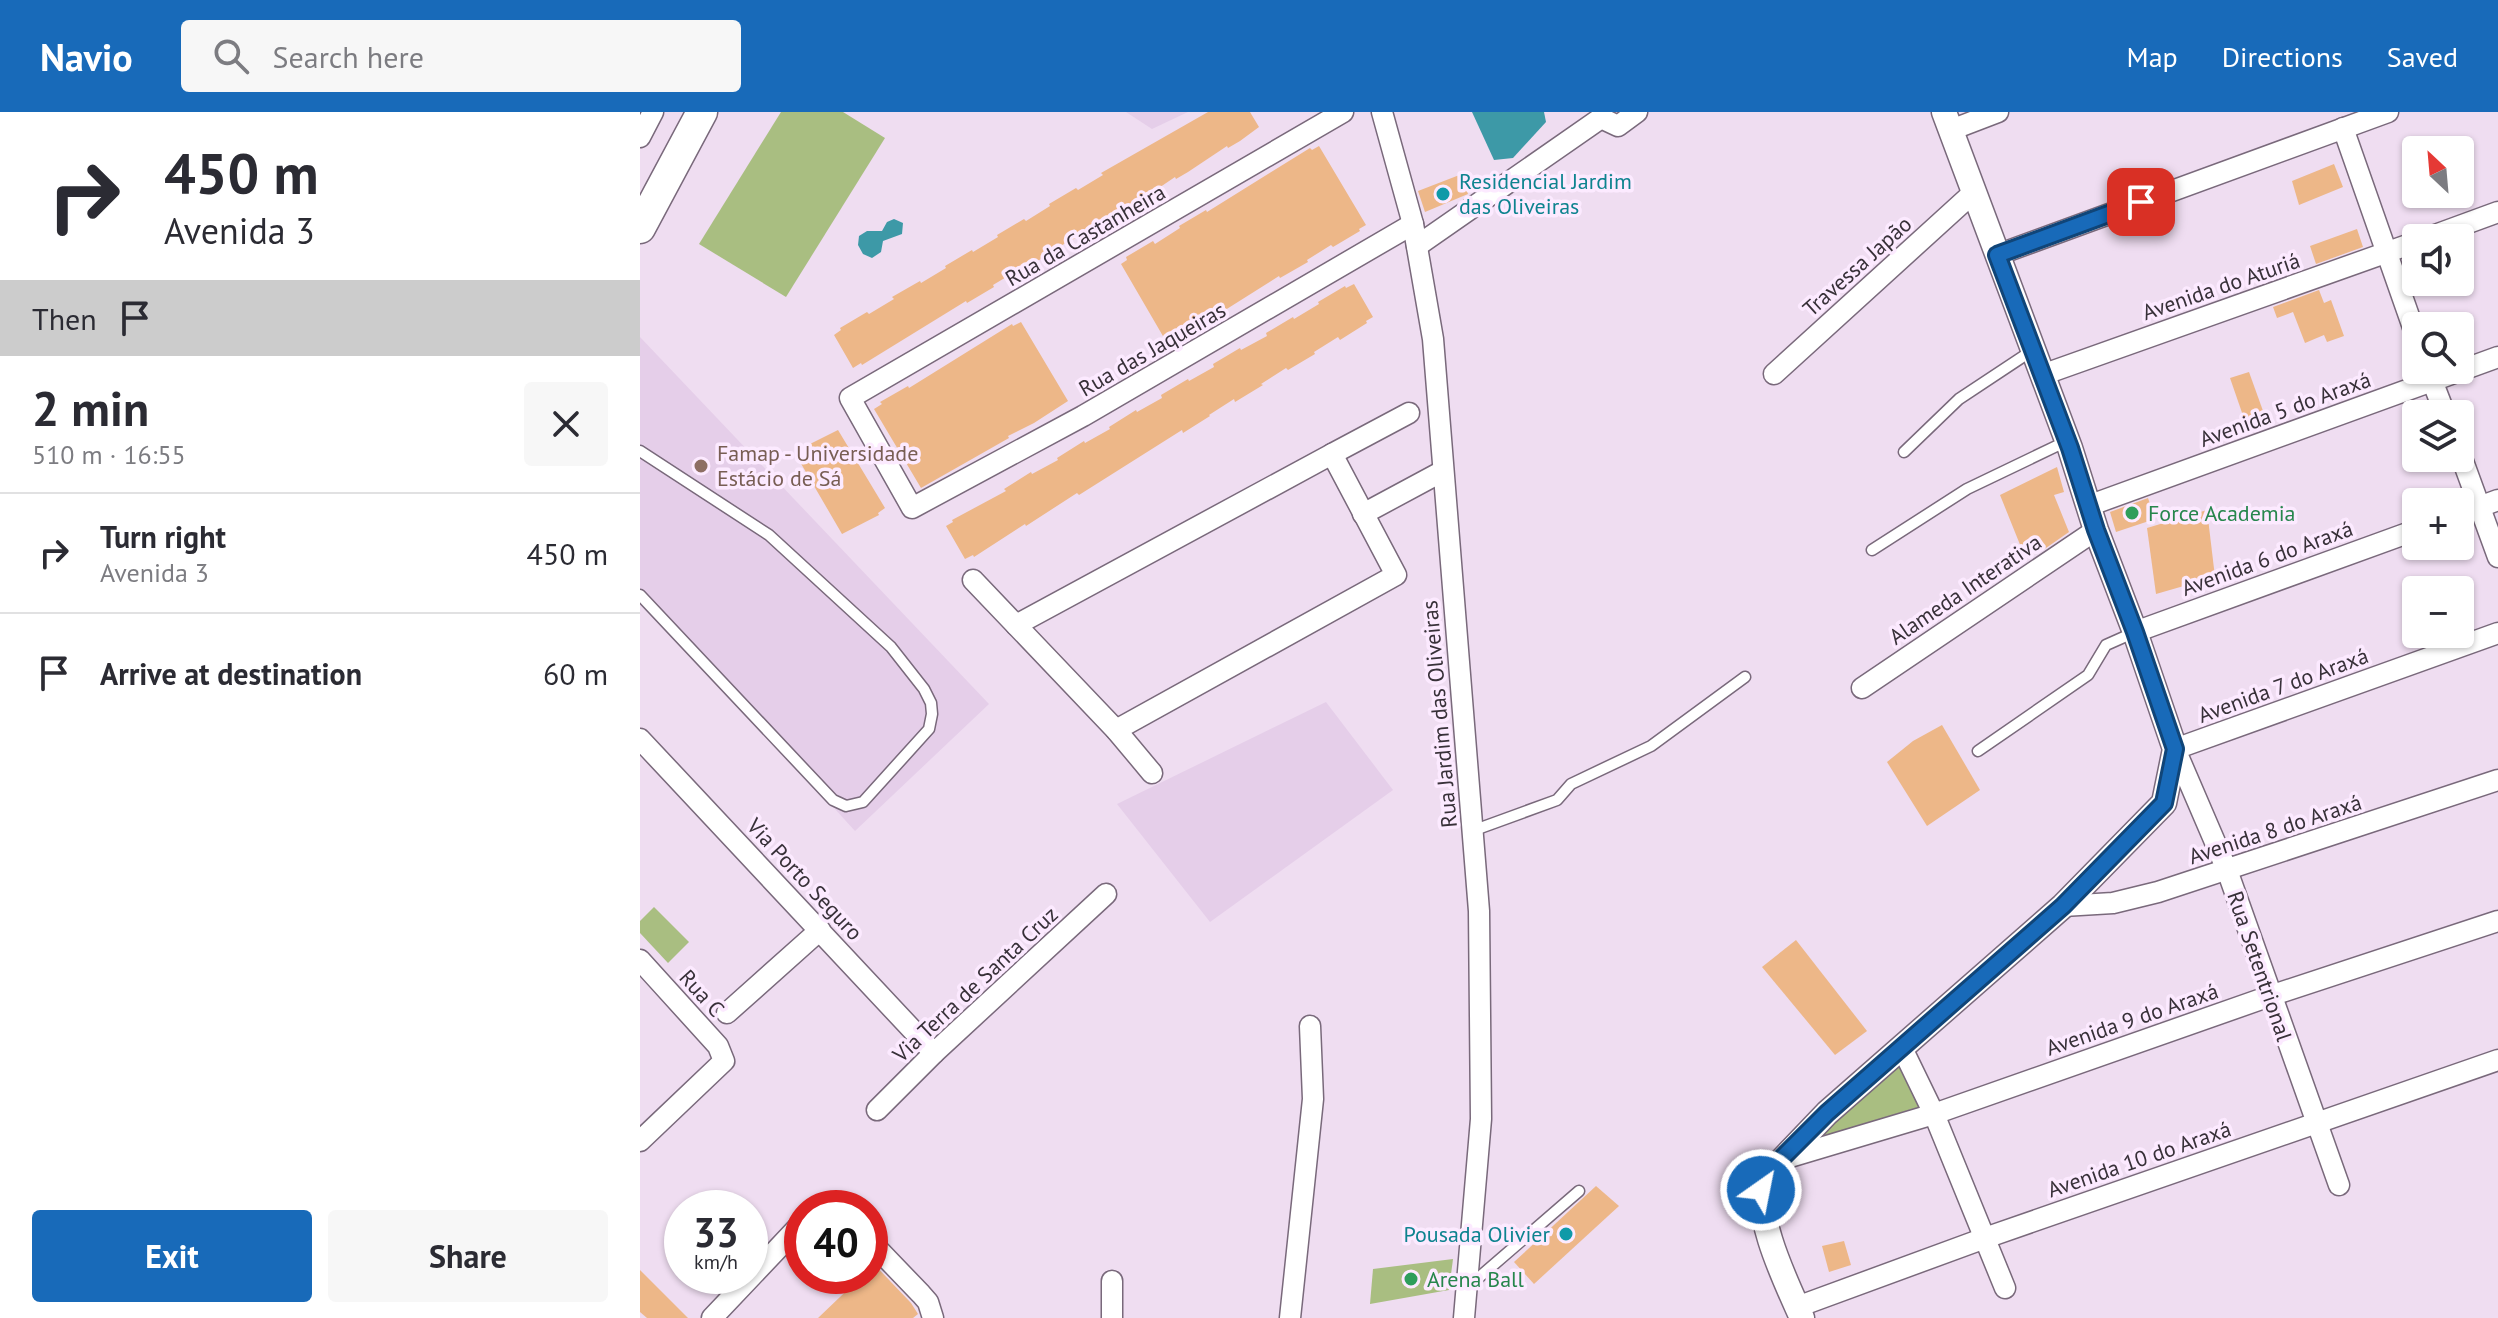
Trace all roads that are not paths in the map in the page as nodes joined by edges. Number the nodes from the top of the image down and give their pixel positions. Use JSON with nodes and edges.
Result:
{"nodes":[{"id":1,"x":653,"y":112,"type":"edge"},
{"id":2,"x":702,"y":112,"type":"edge"},
{"id":3,"x":1343,"y":112,"type":"edge"},
{"id":4,"x":1382,"y":112,"type":"edge"},
{"id":5,"x":1637,"y":112,"type":"edge"},
{"id":6,"x":1998,"y":112,"type":"edge"},
{"id":7,"x":2388,"y":112,"type":"edge"},
{"id":8,"x":1947,"y":121,"type":"edge"},
{"id":9,"x":2343,"y":128,"type":"junction"},
{"id":10,"x":640,"y":137,"type":"edge"},
{"id":11,"x":1973,"y":193,"type":"junction"},
{"id":12,"x":2498,"y":212,"type":"edge"},
{"id":13,"x":1413,"y":224,"type":"junction"},
{"id":14,"x":2465,"y":224,"type":"edge"},
{"id":15,"x":640,"y":228,"type":"edge"},
{"id":16,"x":1417,"y":246,"type":"junction"},
{"id":17,"x":2402,"y":247,"type":"edge"},
{"id":18,"x":2386,"y":253,"type":"junction"},
{"id":19,"x":1997,"y":255,"type":"junction"},
{"id":20,"x":2407,"y":312,"type":"edge"},
{"id":21,"x":2033,"y":350,"type":"junction"},
{"id":22,"x":2498,"y":357,"type":"edge"},
{"id":23,"x":2474,"y":363,"type":"edge"},
{"id":24,"x":1774,"y":374,"type":"dead end"},
{"id":25,"x":2042,"y":375,"type":"junction"},
{"id":26,"x":2407,"y":384,"type":"edge"},
{"id":27,"x":1409,"y":413,"type":"dead end"},
{"id":28,"x":2067,"y":441,"type":"junction"},
{"id":29,"x":640,"y":451,"type":"edge"},
{"id":30,"x":1904,"y":452,"type":"dead end"},
{"id":31,"x":1332,"y":454,"type":"junction"},
{"id":32,"x":1443,"y":471,"type":"junction"},
{"id":33,"x":2471,"y":472,"type":"edge"},
{"id":34,"x":2489,"y":503,"type":"edge"},
{"id":35,"x":2088,"y":506,"type":"junction"},
{"id":36,"x":912,"y":508,"type":"joint"},
{"id":37,"x":1363,"y":514,"type":"junction"},
{"id":38,"x":2096,"y":530,"type":"junction"},
{"id":39,"x":2402,"y":535,"type":"edge"},
{"id":40,"x":1872,"y":550,"type":"dead end"},
{"id":41,"x":2498,"y":557,"type":"edge"},
{"id":42,"x":973,"y":580,"type":"dead end"},
{"id":43,"x":640,"y":595,"type":"edge"},
{"id":44,"x":1016,"y":625,"type":"junction"},
{"id":45,"x":2135,"y":632,"type":"junction"},
{"id":46,"x":2498,"y":633,"type":"edge"},
{"id":47,"x":1745,"y":677,"type":"dead end"},
{"id":48,"x":1862,"y":688,"type":"dead end"},
{"id":49,"x":1116,"y":730,"type":"junction"},
{"id":50,"x":640,"y":739,"type":"edge"},
{"id":51,"x":2175,"y":749,"type":"junction"},
{"id":52,"x":1978,"y":751,"type":"dead end"},
{"id":53,"x":1152,"y":773,"type":"dead end"},
{"id":54,"x":2498,"y":780,"type":"edge"},
{"id":55,"x":1472,"y":831,"type":"junction"},
{"id":56,"x":2227,"y":870,"type":"junction"},
{"id":57,"x":1106,"y":894,"type":"dead end"},
{"id":58,"x":2063,"y":906,"type":"junction"},
{"id":59,"x":2498,"y":921,"type":"edge"},
{"id":60,"x":820,"y":930,"type":"junction"},
{"id":61,"x":640,"y":960,"type":"edge"},
{"id":62,"x":2270,"y":996,"type":"junction"},
{"id":63,"x":727,"y":1013,"type":"dead end"},
{"id":64,"x":1310,"y":1026,"type":"dead end"},
{"id":65,"x":1902,"y":1048,"type":"junction"},
{"id":66,"x":934,"y":1053,"type":"junction"},
{"id":67,"x":2498,"y":1060,"type":"edge"},
{"id":68,"x":877,"y":1110,"type":"dead end"},
{"id":69,"x":1934,"y":1114,"type":"junction"},
{"id":70,"x":2316,"y":1124,"type":"junction"},
{"id":71,"x":640,"y":1141,"type":"edge"},
{"id":72,"x":1780,"y":1160,"type":"junction"},
{"id":73,"x":2339,"y":1185,"type":"dead end"},
{"id":74,"x":1579,"y":1191,"type":"dead end"},
{"id":75,"x":1985,"y":1238,"type":"junction"},
{"id":76,"x":784,"y":1242,"type":"edge"},
{"id":77,"x":888,"y":1260,"type":"edge"},
{"id":78,"x":1112,"y":1281,"type":"dead end"},
{"id":79,"x":1467,"y":1288,"type":"junction"},
{"id":80,"x":2005,"y":1288,"type":"dead end"},
{"id":81,"x":1800,"y":1313,"type":"edge"},
{"id":82,"x":933,"y":1316,"type":"edge"},
{"id":83,"x":712,"y":1318,"type":"edge"},
{"id":84,"x":1112,"y":1318,"type":"edge"},
{"id":85,"x":1290,"y":1318,"type":"edge"},
{"id":86,"x":1464,"y":1318,"type":"edge"}],
"edges":[{"from":1,"to":10,"type":"street"},
{"from":2,"to":15,"type":"main road"},
{"from":3,"to":36,"type":"street","name":"Rua da Castanheira"},
{"from":4,"to":13,"type":"street","name":"Rua Jardim das Oliveiras"},
{"from":5,"to":16,"type":"street"},
{"from":6,"to":8,"type":"street"},
{"from":7,"to":9,"type":"street"},
{"from":8,"to":11,"type":"street","name":"Rua Setentrional"},
{"from":9,"to":18,"type":"street"},
{"from":9,"to":19,"type":"street"},
{"from":11,"to":19,"type":"street","name":"Rua Setentrional"},
{"from":11,"to":24,"type":"street","name":"Travessa Japão"},
{"from":12,"to":14,"type":"street"},
{"from":13,"to":16,"type":"street","name":"Rua Jardim das Oliveiras"},
{"from":13,"to":36,"type":"street","name":"Rua das Jaqueiras"},
{"from":16,"to":32,"type":"street","name":"Rua Jardim das Oliveiras"},
{"from":17,"to":18,"type":"street","name":"Avenida do Aturiá"},
{"from":18,"to":20,"type":"street"},
{"from":18,"to":25,"type":"street","name":"Avenida do Aturiá"},
{"from":19,"to":21,"type":"street","name":"Rua Setentrional"},
{"from":21,"to":25,"type":"street","name":"Rua Setentrional"},
{"from":21,"to":30,"type":"lane"},
{"from":22,"to":23,"type":"street","name":"Avenida 5 do Araxá"},
{"from":25,"to":28,"type":"street","name":"Rua Setentrional"},
{"from":26,"to":35,"type":"street","name":"Avenida 5 do Araxá"},
{"from":27,"to":31,"type":"street"},
{"from":28,"to":35,"type":"street","name":"Rua Setentrional"},
{"from":28,"to":40,"type":"lane"},
{"from":29,"to":43,"type":"lane"},
{"from":31,"to":37,"type":"street"},
{"from":31,"to":44,"type":"street"},
{"from":32,"to":37,"type":"street"},
{"from":32,"to":55,"type":"street","name":"Rua Jardim das Oliveiras"},
{"from":33,"to":34,"type":"street"},
{"from":34,"to":41,"type":"street"},
{"from":35,"to":38,"type":"street","name":"Rua Setentrional"},
{"from":37,"to":49,"type":"street"},
{"from":38,"to":45,"type":"street","name":"Rua Setentrional"},
{"from":38,"to":48,"type":"street","name":"Alameda Interativa"},
{"from":39,"to":45,"type":"street","name":"Avenida 6 do Araxá"},
{"from":42,"to":44,"type":"street"},
{"from":44,"to":49,"type":"street"},
{"from":45,"to":51,"type":"street","name":"Rua Setentrional"},
{"from":45,"to":52,"type":"lane"},
{"from":46,"to":51,"type":"street","name":"Avenida 7 do Araxá"},
{"from":47,"to":55,"type":"lane"},
{"from":49,"to":53,"type":"street"},
{"from":50,"to":60,"type":"street","name":"Via Porto Seguro"},
{"from":51,"to":56,"type":"street","name":"Rua Setentrional"},
{"from":51,"to":58,"type":"street"},
{"from":54,"to":56,"type":"street","name":"Avenida 8 do Araxá"},
{"from":55,"to":79,"type":"street","name":"Rua Jardim das Oliveiras"},
{"from":56,"to":58,"type":"street","name":"Avenida 8 do Araxá"},
{"from":56,"to":62,"type":"street","name":"Rua Setentrional"},
{"from":57,"to":66,"type":"street","name":"Via Terra de Santa Cruz"},
{"from":58,"to":65,"type":"street"},
{"from":59,"to":62,"type":"street","name":"Avenida 9 do Araxá"},
{"from":60,"to":63,"type":"street"},
{"from":60,"to":66,"type":"street","name":"Via Porto Seguro"},
{"from":61,"to":71,"type":"street","name":"Rua C"},
{"from":62,"to":69,"type":"street","name":"Avenida 9 do Araxá"},
{"from":62,"to":70,"type":"street","name":"Rua Setentrional"},
{"from":64,"to":85,"type":"street"},
{"from":65,"to":69,"type":"street"},
{"from":65,"to":72,"type":"street"},
{"from":66,"to":68,"type":"street","name":"Via Terra de Santa Cruz"},
{"from":67,"to":70,"type":"street","name":"Avenida 10 do Araxá"},
{"from":69,"to":72,"type":"street","name":"Avenida 9 do Araxá"},
{"from":69,"to":75,"type":"street"},
{"from":70,"to":73,"type":"street","name":"Rua Setentrional"},
{"from":70,"to":75,"type":"street","name":"Avenida 10 do Araxá"},
{"from":72,"to":81,"type":"street"},
{"from":74,"to":79,"type":"lane"},
{"from":75,"to":80,"type":"street"},
{"from":75,"to":81,"type":"street","name":"Avenida 10 do Araxá"},
{"from":76,"to":83,"type":"street"},
{"from":77,"to":82,"type":"street"},
{"from":78,"to":84,"type":"street"},
{"from":79,"to":86,"type":"street","name":"Rua Jardim das Oliveiras"}]}
